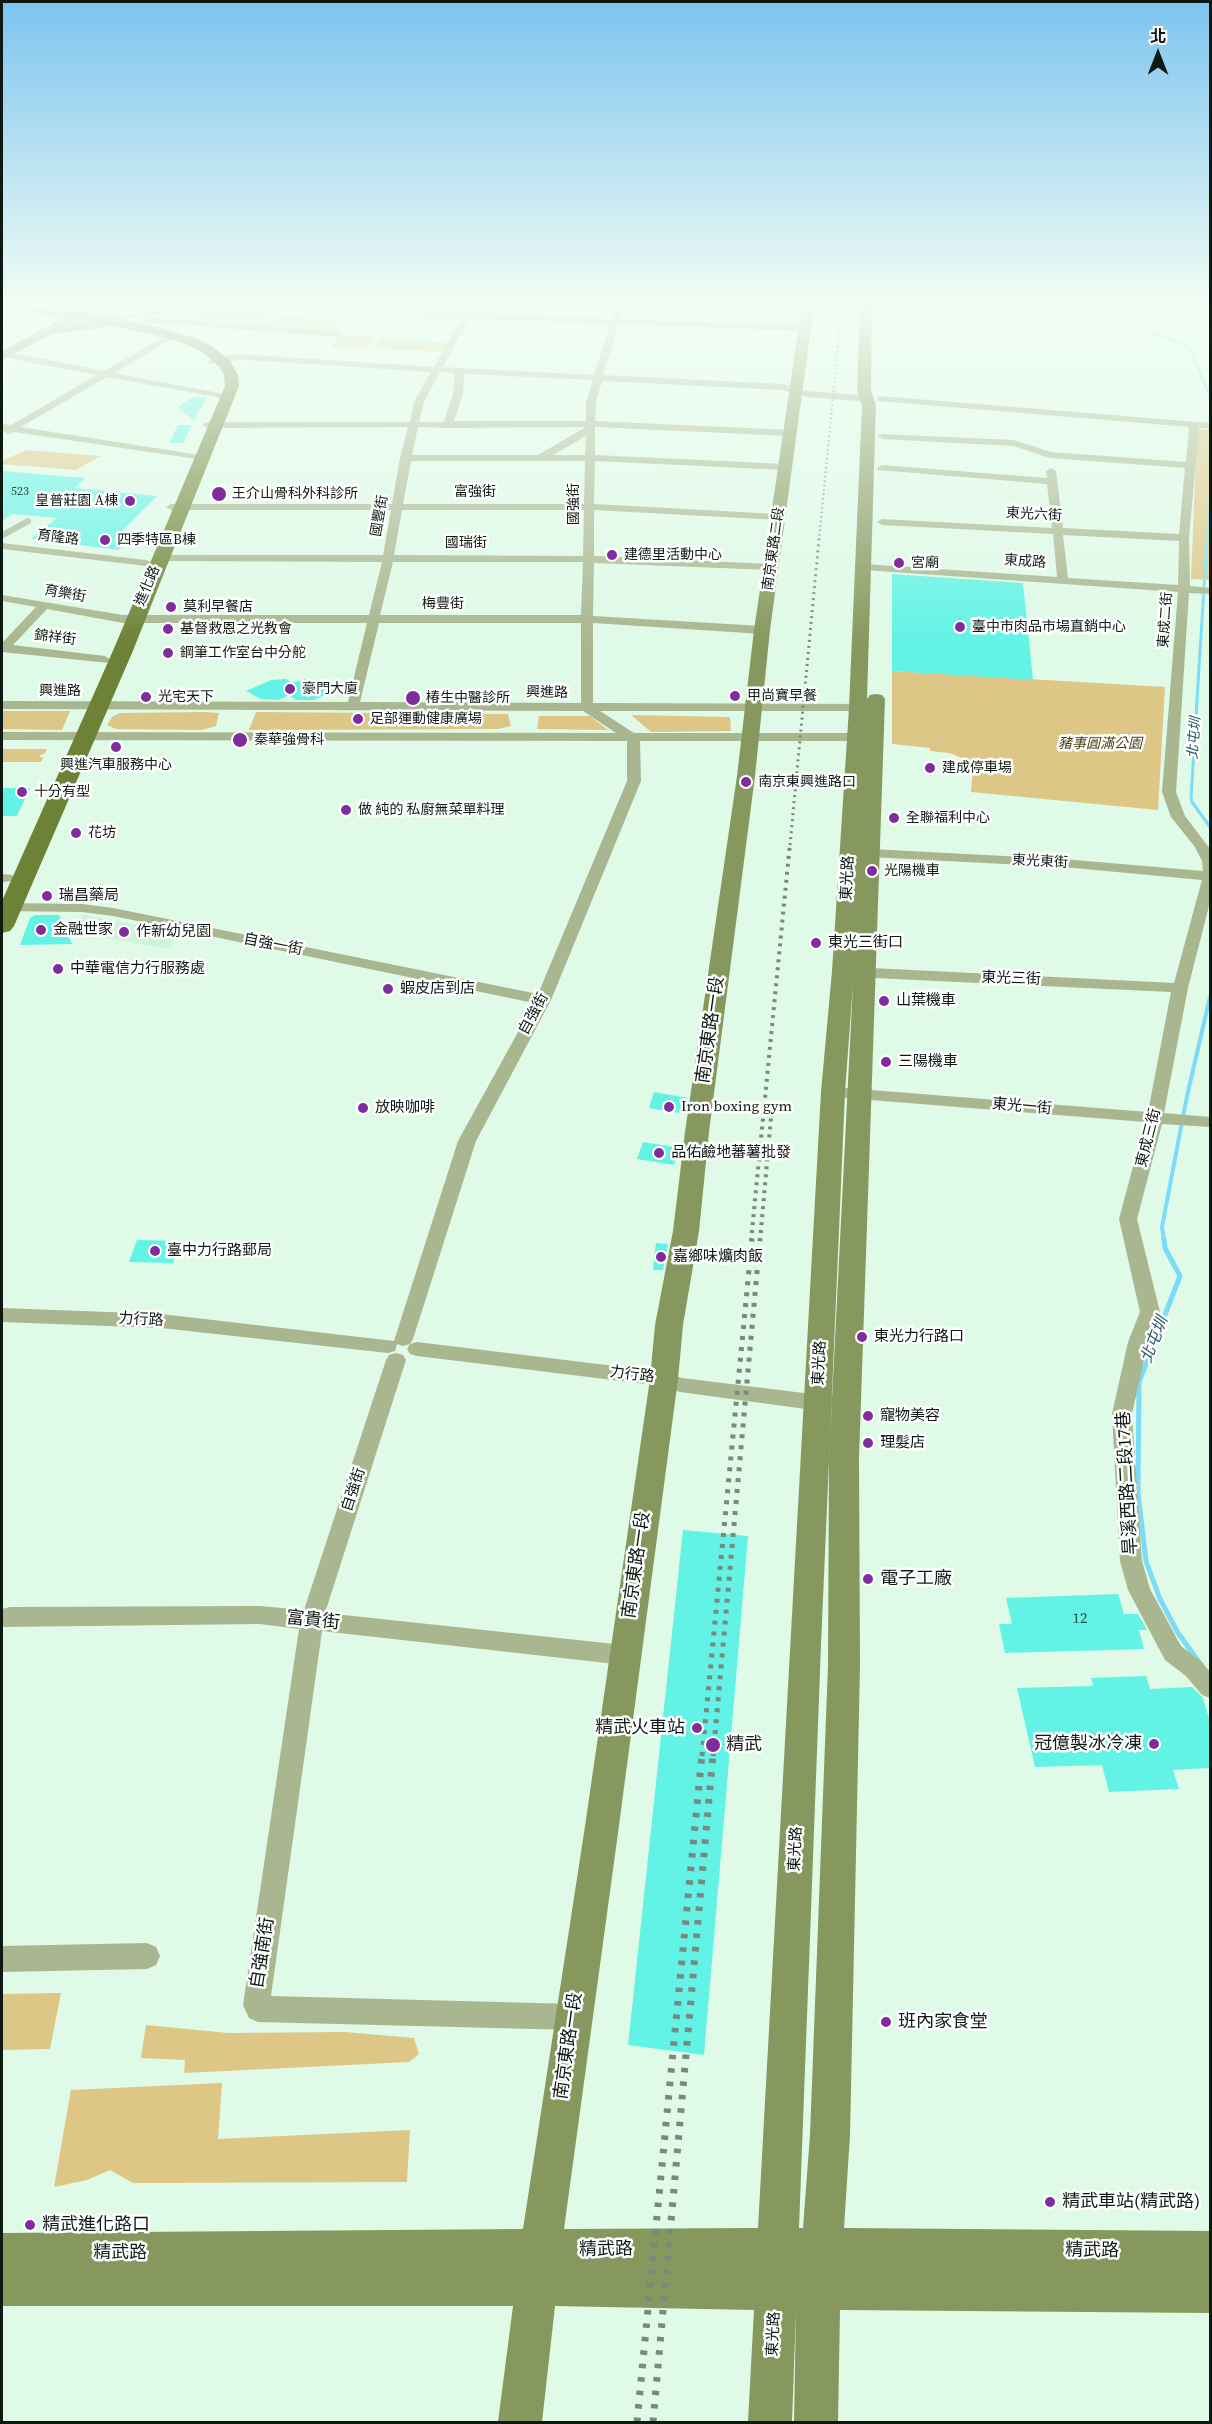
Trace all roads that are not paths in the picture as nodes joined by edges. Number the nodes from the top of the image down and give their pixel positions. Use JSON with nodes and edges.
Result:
{"nodes":[{"id":1,"x":25,"y":418,"type":"edge"},
{"id":2,"x":214,"y":418,"type":"edge"},
{"id":3,"x":216,"y":418,"type":"edge"},
{"id":4,"x":415,"y":418,"type":"edge"},
{"id":5,"x":450,"y":418,"type":"edge"},
{"id":6,"x":590,"y":418,"type":"edge"},
{"id":7,"x":792,"y":418,"type":"edge"},
{"id":8,"x":874,"y":418,"type":"edge"},
{"id":9,"x":877,"y":418,"type":"edge"},
{"id":10,"x":1109,"y":418,"type":"edge"},
{"id":11,"x":448,"y":424,"type":"junction"},
{"id":12,"x":212,"y":425,"type":"junction"},
{"id":13,"x":413,"y":425,"type":"junction"},
{"id":14,"x":1194,"y":425,"type":"junction"},
{"id":15,"x":1210,"y":426,"type":"edge"},
{"id":16,"x":590,"y":427,"type":"junction"},
{"id":17,"x":7,"y":428,"type":"edge"},
{"id":18,"x":790,"y":433,"type":"junction"},
{"id":19,"x":2,"y":435,"type":"edge"},
{"id":20,"x":1050,"y":455,"type":"junction"},
{"id":21,"x":193,"y":457,"type":"junction"},
{"id":22,"x":883,"y":457,"type":"junction"},
{"id":23,"x":405,"y":458,"type":"junction"},
{"id":24,"x":540,"y":458,"type":"junction"},
{"id":25,"x":589,"y":458,"type":"junction"},
{"id":26,"x":1190,"y":465,"type":"junction"},
{"id":27,"x":785,"y":467,"type":"junction"},
{"id":28,"x":1052,"y":481,"type":"junction"},
{"id":29,"x":176,"y":507,"type":"junction"},
{"id":30,"x":397,"y":507,"type":"junction"},
{"id":31,"x":590,"y":507,"type":"junction"},
{"id":32,"x":778,"y":517,"type":"junction"},
{"id":33,"x":27,"y":521,"type":"dead end"},
{"id":34,"x":882,"y":523,"type":"dead end"},
{"id":35,"x":1057,"y":531,"type":"junction"},
{"id":36,"x":2,"y":536,"type":"edge"},
{"id":37,"x":1184,"y":537,"type":"junction"},
{"id":38,"x":2,"y":546,"type":"edge"},
{"id":39,"x":388,"y":559,"type":"junction"},
{"id":40,"x":588,"y":559,"type":"junction"},
{"id":41,"x":153,"y":561,"type":"junction"},
{"id":42,"x":771,"y":567,"type":"junction"},
{"id":43,"x":876,"y":568,"type":"junction"},
{"id":44,"x":1063,"y":580,"type":"junction"},
{"id":45,"x":1184,"y":588,"type":"junction"},
{"id":46,"x":1210,"y":591,"type":"edge"},
{"id":47,"x":2,"y":598,"type":"edge"},
{"id":48,"x":44,"y":606,"type":"junction"},
{"id":49,"x":129,"y":619,"type":"junction"},
{"id":50,"x":587,"y":619,"type":"junction"},
{"id":51,"x":373,"y":620,"type":"junction"},
{"id":52,"x":762,"y":630,"type":"junction"},
{"id":53,"x":2,"y":648,"type":"edge"},
{"id":54,"x":105,"y":660,"type":"junction"},
{"id":55,"x":876,"y":685,"type":"dead end"},
{"id":56,"x":2,"y":705,"type":"edge"},
{"id":57,"x":93,"y":706,"type":"junction"},
{"id":58,"x":353,"y":707,"type":"junction"},
{"id":59,"x":519,"y":707,"type":"junction"},
{"id":60,"x":753,"y":707,"type":"junction"},
{"id":61,"x":587,"y":708,"type":"junction"},
{"id":62,"x":867,"y":708,"type":"junction"},
{"id":63,"x":226,"y":721,"type":"junction"},
{"id":64,"x":2,"y":736,"type":"edge"},
{"id":65,"x":79,"y":736,"type":"junction"},
{"id":66,"x":865,"y":736,"type":"junction"},
{"id":67,"x":516,"y":737,"type":"junction"},
{"id":68,"x":633,"y":738,"type":"junction"},
{"id":69,"x":749,"y":738,"type":"junction"},
{"id":70,"x":870,"y":853,"type":"junction"},
{"id":71,"x":1210,"y":875,"type":"edge"},
{"id":72,"x":4,"y":898,"type":"edge"},
{"id":73,"x":853,"y":972,"type":"junction"},
{"id":74,"x":1180,"y":988,"type":"junction"},
{"id":75,"x":543,"y":1000,"type":"junction"},
{"id":76,"x":847,"y":1093,"type":"junction"},
{"id":77,"x":1155,"y":1118,"type":"junction"},
{"id":78,"x":1210,"y":1122,"type":"edge"},
{"id":79,"x":2,"y":1315,"type":"edge"},
{"id":80,"x":401,"y":1349,"type":"junction"},
{"id":81,"x":664,"y":1379,"type":"junction"},
{"id":82,"x":1126,"y":1396,"type":"joint"},
{"id":83,"x":832,"y":1405,"type":"junction"},
{"id":84,"x":2,"y":1618,"type":"edge"},
{"id":85,"x":312,"y":1620,"type":"junction"},
{"id":86,"x":624,"y":1655,"type":"junction"},
{"id":87,"x":1210,"y":1688,"type":"edge"},
{"id":88,"x":147,"y":1956,"type":"dead end"},
{"id":89,"x":2,"y":1959,"type":"edge"},
{"id":90,"x":574,"y":2017,"type":"junction"},
{"id":91,"x":778,"y":2248,"type":"junction"},
{"id":92,"x":822,"y":2248,"type":"junction"},
{"id":93,"x":1210,"y":2252,"type":"edge"},
{"id":94,"x":2,"y":2254,"type":"edge"},
{"id":95,"x":539,"y":2268,"type":"junction"},
{"id":96,"x":2,"y":2285,"type":"edge"},
{"id":97,"x":776,"y":2289,"type":"junction"},
{"id":98,"x":819,"y":2290,"type":"junction"},
{"id":99,"x":1210,"y":2292,"type":"edge"},
{"id":100,"x":520,"y":2422,"type":"edge"},
{"id":101,"x":770,"y":2422,"type":"edge"},
{"id":102,"x":816,"y":2422,"type":"edge"}],
"edges":[{"from":1,"to":17,"type":"street"},
{"from":2,"to":12,"type":"main road","name":"進化路"},
{"from":3,"to":12,"type":"main road","name":"進化路"},
{"from":4,"to":13,"type":"street","name":"國豐街"},
{"from":5,"to":11,"type":"street"},
{"from":6,"to":16,"type":"street","name":"國強街"},
{"from":7,"to":18,"type":"street","name":"南京東路二段"},
{"from":8,"to":43,"type":"street","name":"東光路"},
{"from":9,"to":22,"type":"street","name":"東光路"},
{"from":10,"to":14,"type":"street"},
{"from":11,"to":13,"type":"street"},
{"from":11,"to":16,"type":"street"},
{"from":12,"to":13,"type":"street"},
{"from":12,"to":21,"type":"main road","name":"進化路"},
{"from":12,"to":29,"type":"main road","name":"進化路"},
{"from":13,"to":23,"type":"street","name":"國豐街"},
{"from":14,"to":15,"type":"street"},
{"from":14,"to":26,"type":"street","name":"東成二街"},
{"from":16,"to":18,"type":"street"},
{"from":16,"to":24,"type":"street"},
{"from":16,"to":25,"type":"street","name":"國強街"},
{"from":17,"to":19,"type":"street"},
{"from":17,"to":21,"type":"street"},
{"from":18,"to":27,"type":"street","name":"南京東路二段"},
{"from":20,"to":22,"type":"street"},
{"from":20,"to":26,"type":"street"},
{"from":20,"to":28,"type":"street"},
{"from":21,"to":29,"type":"main road","name":"進化路"},
{"from":22,"to":28,"type":"street"},
{"from":23,"to":24,"type":"street"},
{"from":23,"to":30,"type":"street","name":"國豐街"},
{"from":24,"to":25,"type":"street"},
{"from":25,"to":27,"type":"street"},
{"from":25,"to":31,"type":"street","name":"國強街"},
{"from":26,"to":37,"type":"street","name":"東成二街"},
{"from":27,"to":32,"type":"street","name":"南京東路二段"},
{"from":28,"to":35,"type":"street"},
{"from":29,"to":30,"type":"street","name":"富強街"},
{"from":29,"to":41,"type":"main road","name":"進化路"},
{"from":30,"to":31,"type":"street","name":"富強街"},
{"from":30,"to":39,"type":"street","name":"國豐街"},
{"from":31,"to":32,"type":"street","name":"富強街"},
{"from":31,"to":40,"type":"street","name":"國強街"},
{"from":32,"to":42,"type":"street","name":"南京東路二段"},
{"from":33,"to":36,"type":"street"},
{"from":34,"to":35,"type":"street","name":"東光六街"},
{"from":35,"to":37,"type":"street","name":"東光六街"},
{"from":35,"to":44,"type":"street"},
{"from":37,"to":45,"type":"street","name":"東成二街"},
{"from":38,"to":41,"type":"street","name":"育隆路"},
{"from":39,"to":40,"type":"street","name":"國瑞街"},
{"from":39,"to":41,"type":"street","name":"國瑞街"},
{"from":39,"to":51,"type":"street","name":"國豐街"},
{"from":40,"to":42,"type":"street","name":"國瑞街"},
{"from":40,"to":50,"type":"street","name":"國強街"},
{"from":41,"to":49,"type":"main road","name":"進化路"},
{"from":42,"to":52,"type":"street","name":"南京東路二段"},
{"from":43,"to":44,"type":"street","name":"東成路"},
{"from":43,"to":62,"type":"street","name":"東光路"},
{"from":44,"to":45,"type":"street","name":"東成路"},
{"from":45,"to":46,"type":"street","name":"東成路"},
{"from":45,"to":71,"type":"street","name":"東成二街"},
{"from":47,"to":48,"type":"street","name":"育樂街"},
{"from":48,"to":49,"type":"street","name":"育樂街"},
{"from":48,"to":53,"type":"street"},
{"from":49,"to":51,"type":"street","name":"梅豐街"},
{"from":49,"to":54,"type":"main road","name":"進化路"},
{"from":49,"to":57,"type":"main road","name":"進化路"},
{"from":50,"to":51,"type":"street","name":"梅豐街"},
{"from":50,"to":52,"type":"street","name":"梅豐街"},
{"from":50,"to":61,"type":"street","name":"國強街"},
{"from":51,"to":58,"type":"street","name":"國豐街"},
{"from":52,"to":60,"type":"street","name":"南京東路二段"},
{"from":53,"to":54,"type":"street","name":"錦祥街"},
{"from":54,"to":57,"type":"main road","name":"進化路"},
{"from":55,"to":62,"type":"street","name":"東光路"},
{"from":56,"to":57,"type":"street","name":"興進路"},
{"from":57,"to":63,"type":"street","name":"興進路"},
{"from":57,"to":65,"type":"main road","name":"進化路"},
{"from":58,"to":59,"type":"street","name":"興進路"},
{"from":58,"to":63,"type":"street","name":"興進路"},
{"from":59,"to":61,"type":"street","name":"興進路"},
{"from":59,"to":67,"type":"street"},
{"from":60,"to":61,"type":"street","name":"興進路"},
{"from":60,"to":62,"type":"street","name":"興進路"},
{"from":60,"to":69,"type":"street","name":"南京東路一段"},
{"from":61,"to":68,"type":"street"},
{"from":62,"to":66,"type":"street","name":"東光路"},
{"from":63,"to":65,"type":"street","name":"興進路"},
{"from":63,"to":67,"type":"street","name":"興進路"},
{"from":64,"to":65,"type":"street","name":"興進路"},
{"from":65,"to":72,"type":"main road","name":"進化路"},
{"from":66,"to":69,"type":"street","name":"興進路"},
{"from":66,"to":70,"type":"street","name":"東光路"},
{"from":66,"to":73,"type":"street","name":"東光路"},
{"from":67,"to":68,"type":"street","name":"興進路"},
{"from":68,"to":69,"type":"street","name":"興進路"},
{"from":68,"to":75,"type":"street","name":"自強街"},
{"from":69,"to":81,"type":"street","name":"南京東路一段"},
{"from":70,"to":71,"type":"street","name":"東光東街"},
{"from":70,"to":73,"type":"street","name":"東光路"},
{"from":71,"to":74,"type":"street","name":"東成三街"},
{"from":72,"to":75,"type":"street","name":"自強一街"},
{"from":73,"to":74,"type":"street","name":"東光三街"},
{"from":73,"to":76,"type":"street","name":"東光路"},
{"from":74,"to":77,"type":"street","name":"東成三街"},
{"from":75,"to":80,"type":"street","name":"自強街"},
{"from":76,"to":77,"type":"street","name":"東光一街"},
{"from":76,"to":83,"type":"street","name":"東光路"},
{"from":77,"to":78,"type":"street","name":"東光一街"},
{"from":77,"to":82,"type":"street","name":"東成三街"},
{"from":79,"to":80,"type":"street","name":"力行路"},
{"from":80,"to":81,"type":"street","name":"力行路"},
{"from":80,"to":85,"type":"street","name":"自強街"},
{"from":81,"to":83,"type":"street","name":"力行路"},
{"from":81,"to":86,"type":"street","name":"南京東路一段"},
{"from":82,"to":87,"type":"street","name":"旱溪西路二段17巷"},
{"from":83,"to":91,"type":"street","name":"東光路"},
{"from":83,"to":92,"type":"street","name":"東光路"},
{"from":84,"to":85,"type":"street","name":"富貴街"},
{"from":85,"to":86,"type":"street","name":"富貴街"},
{"from":85,"to":90,"type":"street","name":"自強南街"},
{"from":86,"to":90,"type":"street","name":"南京東路一段"},
{"from":88,"to":89,"type":"street"},
{"from":90,"to":95,"type":"street","name":"南京東路一段"},
{"from":91,"to":92,"type":"street","name":"精武路"},
{"from":91,"to":95,"type":"street","name":"精武路"},
{"from":91,"to":97,"type":"street","name":"東光路"},
{"from":92,"to":93,"type":"street","name":"精武路"},
{"from":92,"to":98,"type":"street","name":"東光路"},
{"from":94,"to":95,"type":"street","name":"精武路"},
{"from":95,"to":96,"type":"street","name":"精武路"},
{"from":95,"to":97,"type":"street","name":"精武路"},
{"from":95,"to":100,"type":"street","name":"南京東路一段"},
{"from":97,"to":98,"type":"street","name":"精武路"},
{"from":97,"to":101,"type":"street","name":"東光路"},
{"from":98,"to":99,"type":"street","name":"精武路"},
{"from":98,"to":102,"type":"street","name":"東光路"}]}
